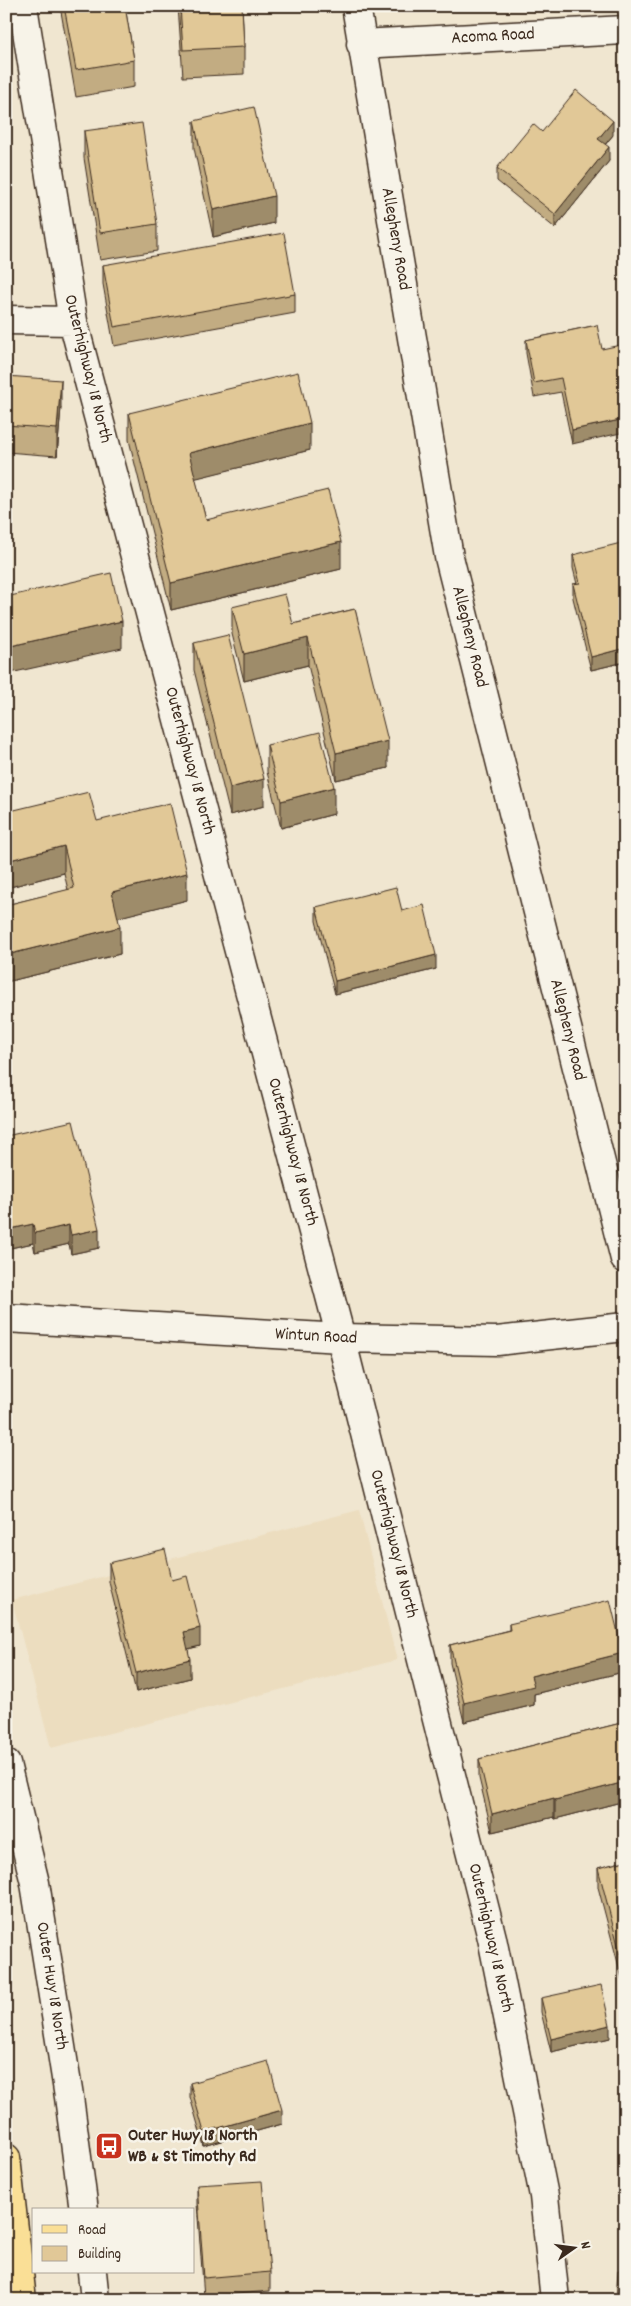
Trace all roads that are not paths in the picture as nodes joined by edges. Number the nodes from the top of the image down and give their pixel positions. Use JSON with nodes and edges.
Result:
{"nodes":[{"id":1,"x":22,"y":6,"type":"edge"},
{"id":2,"x":356,"y":6,"type":"edge"},
{"id":3,"x":625,"y":30,"type":"edge"},
{"id":4,"x":361,"y":44,"type":"junction"},
{"id":5,"x":6,"y":320,"type":"edge"},
{"id":6,"x":73,"y":321,"type":"junction"},
{"id":7,"x":625,"y":1259,"type":"edge"},
{"id":8,"x":6,"y":1318,"type":"edge"},
{"id":9,"x":625,"y":1327,"type":"edge"},
{"id":10,"x":341,"y":1338,"type":"junction"},
{"id":11,"x":6,"y":1764,"type":"edge"},
{"id":12,"x":6,"y":2158,"type":"edge"},
{"id":13,"x":84,"y":2208,"type":"edge"},
{"id":14,"x":92,"y":2274,"type":"edge"},
{"id":15,"x":22,"y":2300,"type":"edge"},
{"id":16,"x":95,"y":2300,"type":"edge"},
{"id":17,"x":555,"y":2300,"type":"edge"}],
"edges":[{"from":1,"to":6,"type":"street","name":"Outerhighway 18 North"},
{"from":2,"to":4,"type":"street","name":"Allegheny Road"},
{"from":3,"to":4,"type":"street","name":"Acoma Road"},
{"from":4,"to":7,"type":"street","name":"Allegheny Road"},
{"from":5,"to":6,"type":"street"},
{"from":6,"to":10,"type":"street","name":"Outerhighway 18 North"},
{"from":8,"to":10,"type":"street","name":"Wintun Road"},
{"from":9,"to":10,"type":"street","name":"Wintun Road"},
{"from":10,"to":17,"type":"street","name":"Outerhighway 18 North"},
{"from":11,"to":13,"type":"street","name":"Outer Hwy 18 North"},
{"from":12,"to":15,"type":"main road"},
{"from":14,"to":16,"type":"street"}]}
